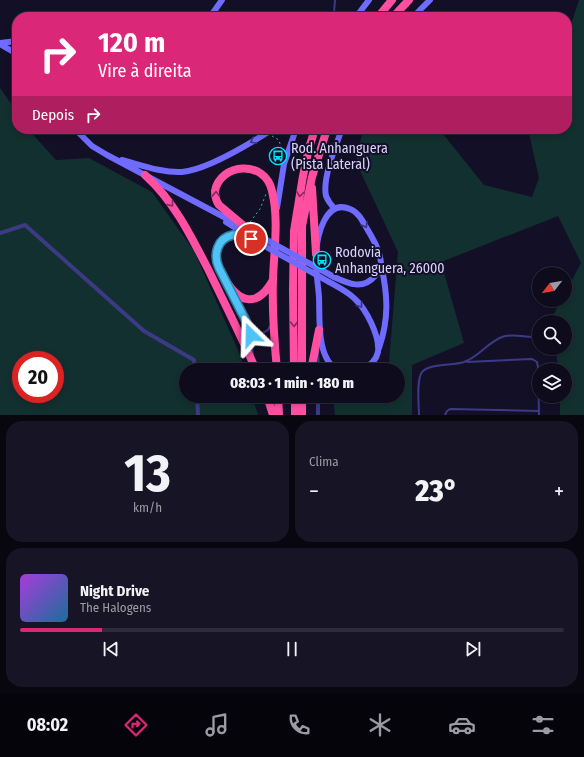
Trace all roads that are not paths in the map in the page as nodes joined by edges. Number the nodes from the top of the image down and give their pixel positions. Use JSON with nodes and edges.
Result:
{"nodes":[{"id":1,"x":222,"y":0,"type":"edge"},
{"id":2,"x":335,"y":0,"type":"edge"},
{"id":3,"x":369,"y":0,"type":"edge"},
{"id":4,"x":392,"y":0,"type":"edge"},
{"id":5,"x":409,"y":0,"type":"edge"},
{"id":6,"x":430,"y":0,"type":"edge"},
{"id":7,"x":214,"y":12,"type":"edge"},
{"id":8,"x":334,"y":12,"type":"edge"},
{"id":9,"x":360,"y":12,"type":"edge"},
{"id":10,"x":382,"y":12,"type":"edge"},
{"id":11,"x":398,"y":12,"type":"edge"},
{"id":12,"x":418,"y":12,"type":"edge"},
{"id":13,"x":12,"y":42,"type":"edge"},
{"id":14,"x":0,"y":43,"type":"edge"},
{"id":15,"x":12,"y":51,"type":"edge"},
{"id":16,"x":80,"y":134,"type":"edge"},
{"id":17,"x":264,"y":134,"type":"edge"},
{"id":18,"x":294,"y":134,"type":"edge"},
{"id":19,"x":313,"y":134,"type":"edge"},
{"id":20,"x":325,"y":134,"type":"edge"},
{"id":21,"x":340,"y":134,"type":"edge"},
{"id":22,"x":107,"y":155,"type":"junction"},
{"id":23,"x":145,"y":175,"type":"junction"},
{"id":24,"x":312,"y":177,"type":"junction"},
{"id":25,"x":335,"y":209,"type":"junction"},
{"id":26,"x":276,"y":218,"type":"junction"},
{"id":27,"x":0,"y":233,"type":"edge"},
{"id":28,"x":251,"y":234,"type":"junction"},
{"id":29,"x":316,"y":254,"type":"junction"},
{"id":30,"x":381,"y":265,"type":"junction"},
{"id":31,"x":273,"y":280,"type":"junction"},
{"id":32,"x":331,"y":280,"type":"junction"},
{"id":33,"x":229,"y":287,"type":"junction"},
{"id":34,"x":273,"y":315,"type":"junction"},
{"id":35,"x":319,"y":330,"type":"junction"},
{"id":36,"x":261,"y":334,"type":"dead end"},
{"id":37,"x":255,"y":337,"type":"dead end"},
{"id":38,"x":532,"y":337,"type":"edge"},
{"id":39,"x":251,"y":339,"type":"junction"},
{"id":40,"x":317,"y":340,"type":"junction"},
{"id":41,"x":378,"y":351,"type":"junction"},
{"id":42,"x":465,"y":362,"type":"junction"},
{"id":43,"x":194,"y":363,"type":"edge"},
{"id":44,"x":254,"y":363,"type":"edge"},
{"id":45,"x":255,"y":363,"type":"edge"},
{"id":46,"x":276,"y":363,"type":"edge"},
{"id":47,"x":294,"y":363,"type":"edge"},
{"id":48,"x":302,"y":363,"type":"edge"},
{"id":49,"x":312,"y":363,"type":"edge"},
{"id":50,"x":318,"y":363,"type":"edge"},
{"id":51,"x":330,"y":363,"type":"edge"},
{"id":52,"x":373,"y":363,"type":"edge"},
{"id":53,"x":197,"y":403,"type":"edge"},
{"id":54,"x":269,"y":403,"type":"edge"},
{"id":55,"x":278,"y":403,"type":"edge"},
{"id":56,"x":297,"y":403,"type":"edge"},
{"id":57,"x":301,"y":403,"type":"edge"},
{"id":58,"x":303,"y":403,"type":"edge"},
{"id":59,"x":318,"y":403,"type":"edge"},
{"id":60,"x":539,"y":411,"type":"junction"},
{"id":61,"x":299,"y":414,"type":"edge"},
{"id":62,"x":198,"y":415,"type":"edge"},
{"id":63,"x":273,"y":415,"type":"edge"},
{"id":64,"x":279,"y":415,"type":"edge"},
{"id":65,"x":318,"y":415,"type":"edge"},
{"id":66,"x":419,"y":415,"type":"edge"},
{"id":67,"x":445,"y":415,"type":"edge"},
{"id":68,"x":539,"y":415,"type":"edge"}],
"edges":[{"from":1,"to":7,"type":"main road"},
{"from":2,"to":8,"type":"lane"},
{"from":3,"to":9,"type":"main road"},
{"from":4,"to":10,"type":"highway"},
{"from":5,"to":11,"type":"highway"},
{"from":6,"to":12,"type":"main road"},
{"from":13,"to":14,"type":"main road"},
{"from":14,"to":15,"type":"main road"},
{"from":16,"to":22,"type":"main road"},
{"from":17,"to":22,"type":"main road","one_way":true},
{"from":18,"to":26,"type":"main road"},
{"from":19,"to":47,"type":"highway","one_way":true},
{"from":20,"to":24,"type":"highway"},
{"from":21,"to":25,"type":"main road"},
{"from":22,"to":23,"type":"main road"},
{"from":23,"to":28,"type":"main road"},
{"from":23,"to":44,"type":"highway","one_way":true},
{"from":24,"to":29,"type":"highway"},
{"from":24,"to":48,"type":"highway"},
{"from":25,"to":29,"type":"main road"},
{"from":25,"to":30,"type":"main road","one_way":true},
{"from":28,"to":26,"type":"highway","one_way":true},
{"from":26,"to":31,"type":"highway"},
{"from":27,"to":43,"type":"street"},
{"from":28,"to":32,"type":"main road","bridge":true},
{"from":28,"to":33,"type":"highway"},
{"from":29,"to":35,"type":"main road"},
{"from":30,"to":32,"type":"main road"},
{"from":30,"to":41,"type":"main road"},
{"from":31,"to":33,"type":"highway"},
{"from":31,"to":34,"type":"highway"},
{"from":32,"to":41,"type":"main road","one_way":true},
{"from":33,"to":39,"type":"lane"},
{"from":34,"to":36,"type":"lane"},
{"from":34,"to":46,"type":"highway"},
{"from":35,"to":40,"type":"highway"},
{"from":35,"to":51,"type":"main road"},
{"from":37,"to":39,"type":"lane"},
{"from":38,"to":42,"type":"lane"},
{"from":39,"to":45,"type":"lane"},
{"from":40,"to":49,"type":"highway"},
{"from":40,"to":50,"type":"street"},
{"from":41,"to":52,"type":"main road"},
{"from":42,"to":60,"type":"lane"},
{"from":42,"to":66,"type":"lane"},
{"from":53,"to":62,"type":"street"},
{"from":54,"to":63,"type":"highway"},
{"from":55,"to":64,"type":"highway"},
{"from":56,"to":61,"type":"highway"},
{"from":57,"to":61,"type":"highway"},
{"from":58,"to":61,"type":"highway"},
{"from":59,"to":65,"type":"street"},
{"from":60,"to":67,"type":"lane"},
{"from":60,"to":68,"type":"lane"}]}
